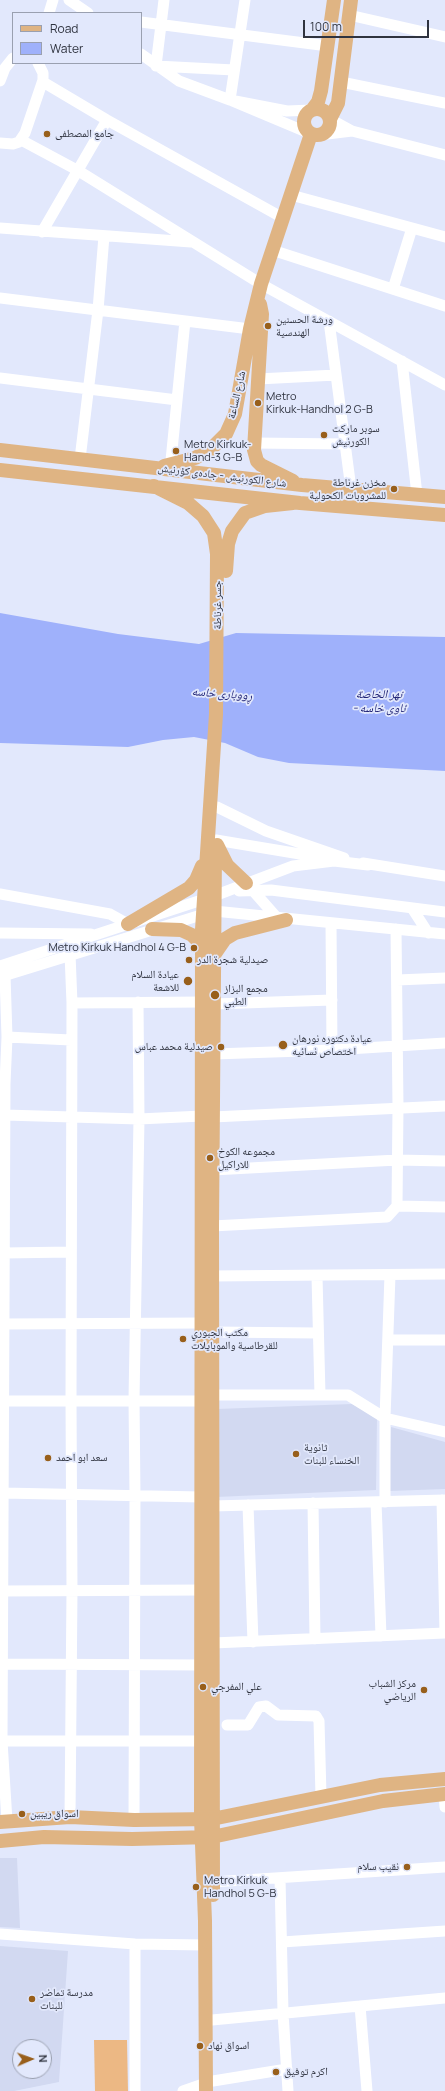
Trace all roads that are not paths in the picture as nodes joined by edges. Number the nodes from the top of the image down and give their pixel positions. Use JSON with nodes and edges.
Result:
{"nodes":[{"id":1,"x":53,"y":0,"type":"edge"},
{"id":2,"x":69,"y":0,"type":"edge"},
{"id":3,"x":164,"y":0,"type":"edge"},
{"id":4,"x":245,"y":0,"type":"edge"},
{"id":5,"x":334,"y":0,"type":"edge"},
{"id":6,"x":351,"y":0,"type":"edge"},
{"id":7,"x":85,"y":7,"type":"edge"},
{"id":8,"x":49,"y":12,"type":"edge"},
{"id":9,"x":349,"y":15,"type":"junction"},
{"id":10,"x":142,"y":22,"type":"edge"},
{"id":11,"x":161,"y":24,"type":"junction"},
{"id":12,"x":240,"y":35,"type":"junction"},
{"id":13,"x":445,"y":37,"type":"edge"},
{"id":14,"x":328,"y":46,"type":"junction"},
{"id":15,"x":142,"y":55,"type":"edge"},
{"id":16,"x":8,"y":58,"type":"edge"},
{"id":17,"x":38,"y":64,"type":"edge"},
{"id":18,"x":156,"y":66,"type":"junction"},
{"id":19,"x":234,"y":70,"type":"junction"},
{"id":20,"x":0,"y":81,"type":"edge"},
{"id":21,"x":42,"y":82,"type":"junction"},
{"id":22,"x":341,"y":82,"type":"junction"},
{"id":23,"x":230,"y":100,"type":"junction"},
{"id":24,"x":445,"y":103,"type":"edge"},
{"id":25,"x":312,"y":110,"type":"junction"},
{"id":26,"x":330,"y":119,"type":"junction"},
{"id":27,"x":107,"y":120,"type":"junction"},
{"id":28,"x":352,"y":131,"type":"junction"},
{"id":29,"x":315,"y":135,"type":"junction"},
{"id":30,"x":21,"y":140,"type":"junction"},
{"id":31,"x":0,"y":145,"type":"edge"},
{"id":32,"x":445,"y":155,"type":"edge"},
{"id":33,"x":77,"y":170,"type":"junction"},
{"id":34,"x":291,"y":195,"type":"junction"},
{"id":35,"x":283,"y":218,"type":"junction"},
{"id":36,"x":0,"y":228,"type":"edge"},
{"id":37,"x":412,"y":228,"type":"junction"},
{"id":38,"x":42,"y":232,"type":"junction"},
{"id":39,"x":104,"y":236,"type":"junction"},
{"id":40,"x":445,"y":237,"type":"edge"},
{"id":41,"x":192,"y":242,"type":"junction"},
{"id":42,"x":272,"y":250,"type":"junction"},
{"id":43,"x":260,"y":289,"type":"junction"},
{"id":44,"x":393,"y":289,"type":"junction"},
{"id":45,"x":0,"y":298,"type":"edge"},
{"id":46,"x":445,"y":306,"type":"edge"},
{"id":47,"x":98,"y":310,"type":"junction"},
{"id":48,"x":185,"y":321,"type":"junction"},
{"id":49,"x":329,"y":321,"type":"junction"},
{"id":50,"x":250,"y":329,"type":"junction"},
{"id":51,"x":402,"y":361,"type":"junction"},
{"id":52,"x":336,"y":375,"type":"junction"},
{"id":53,"x":0,"y":378,"type":"edge"},
{"id":54,"x":258,"y":379,"type":"junction"},
{"id":55,"x":445,"y":385,"type":"edge"},
{"id":56,"x":88,"y":389,"type":"junction"},
{"id":57,"x":177,"y":400,"type":"junction"},
{"id":58,"x":253,"y":443,"type":"junction"},
{"id":59,"x":347,"y":444,"type":"junction"},
{"id":60,"x":0,"y":450,"type":"edge"},
{"id":61,"x":80,"y":459,"type":"junction"},
{"id":62,"x":171,"y":467,"type":"junction"},
{"id":63,"x":0,"y":470,"type":"edge"},
{"id":64,"x":302,"y":485,"type":"junction"},
{"id":65,"x":154,"y":486,"type":"junction"},
{"id":66,"x":351,"y":488,"type":"junction"},
{"id":67,"x":417,"y":495,"type":"junction"},
{"id":68,"x":445,"y":497,"type":"edge"},
{"id":69,"x":293,"y":503,"type":"junction"},
{"id":70,"x":445,"y":516,"type":"edge"},
{"id":71,"x":221,"y":618,"type":"junction"},
{"id":72,"x":216,"y":756,"type":"junction"},
{"id":73,"x":217,"y":807,"type":"junction"},
{"id":74,"x":216,"y":840,"type":"junction"},
{"id":75,"x":206,"y":856,"type":"junction"},
{"id":76,"x":368,"y":865,"type":"junction"},
{"id":77,"x":445,"y":876,"type":"edge"},
{"id":78,"x":249,"y":885,"type":"junction"},
{"id":79,"x":0,"y":894,"type":"edge"},
{"id":80,"x":208,"y":905,"type":"junction"},
{"id":81,"x":412,"y":908,"type":"junction"},
{"id":82,"x":445,"y":912,"type":"edge"},
{"id":83,"x":282,"y":919,"type":"junction"},
{"id":84,"x":128,"y":924,"type":"junction"},
{"id":85,"x":331,"y":924,"type":"junction"},
{"id":86,"x":396,"y":929,"type":"junction"},
{"id":87,"x":152,"y":930,"type":"junction"},
{"id":88,"x":0,"y":933,"type":"edge"},
{"id":89,"x":428,"y":933,"type":"junction"},
{"id":90,"x":101,"y":934,"type":"junction"},
{"id":91,"x":445,"y":934,"type":"edge"},
{"id":92,"x":202,"y":945,"type":"junction"},
{"id":93,"x":70,"y":954,"type":"junction"},
{"id":94,"x":214,"y":955,"type":"junction"},
{"id":95,"x":2,"y":973,"type":"edge"},
{"id":96,"x":445,"y":978,"type":"edge"},
{"id":97,"x":397,"y":980,"type":"junction"},
{"id":98,"x":332,"y":1000,"type":"junction"},
{"id":99,"x":138,"y":1002,"type":"junction"},
{"id":100,"x":72,"y":1003,"type":"junction"},
{"id":101,"x":208,"y":1003,"type":"junction"},
{"id":102,"x":7,"y":1037,"type":"junction"},
{"id":103,"x":71,"y":1040,"type":"junction"},
{"id":104,"x":445,"y":1042,"type":"edge"},
{"id":105,"x":398,"y":1046,"type":"junction"},
{"id":106,"x":332,"y":1050,"type":"junction"},
{"id":107,"x":214,"y":1054,"type":"junction"},
{"id":108,"x":2,"y":1084,"type":"edge"},
{"id":109,"x":445,"y":1106,"type":"edge"},
{"id":110,"x":398,"y":1107,"type":"junction"},
{"id":111,"x":5,"y":1115,"type":"junction"},
{"id":112,"x":72,"y":1116,"type":"junction"},
{"id":113,"x":208,"y":1117,"type":"junction"},
{"id":114,"x":139,"y":1119,"type":"junction"},
{"id":115,"x":397,"y":1160,"type":"junction"},
{"id":116,"x":445,"y":1161,"type":"edge"},
{"id":117,"x":2,"y":1162,"type":"edge"},
{"id":118,"x":213,"y":1170,"type":"junction"},
{"id":119,"x":397,"y":1206,"type":"junction"},
{"id":120,"x":445,"y":1207,"type":"edge"},
{"id":121,"x":212,"y":1226,"type":"junction"},
{"id":122,"x":71,"y":1252,"type":"junction"},
{"id":123,"x":4,"y":1253,"type":"junction"},
{"id":124,"x":445,"y":1274,"type":"edge"},
{"id":125,"x":390,"y":1275,"type":"junction"},
{"id":126,"x":212,"y":1276,"type":"junction"},
{"id":127,"x":317,"y":1276,"type":"junction"},
{"id":128,"x":2,"y":1301,"type":"edge"},
{"id":129,"x":4,"y":1324,"type":"junction"},
{"id":130,"x":72,"y":1324,"type":"junction"},
{"id":131,"x":136,"y":1324,"type":"junction"},
{"id":132,"x":207,"y":1327,"type":"junction"},
{"id":133,"x":318,"y":1333,"type":"junction"},
{"id":134,"x":388,"y":1340,"type":"junction"},
{"id":135,"x":445,"y":1340,"type":"edge"},
{"id":136,"x":320,"y":1395,"type":"junction"},
{"id":137,"x":207,"y":1398,"type":"junction"},
{"id":138,"x":134,"y":1399,"type":"junction"},
{"id":139,"x":71,"y":1400,"type":"junction"},
{"id":140,"x":4,"y":1401,"type":"junction"},
{"id":141,"x":385,"y":1418,"type":"junction"},
{"id":142,"x":445,"y":1432,"type":"edge"},
{"id":143,"x":3,"y":1493,"type":"junction"},
{"id":144,"x":72,"y":1494,"type":"junction"},
{"id":145,"x":135,"y":1496,"type":"junction"},
{"id":146,"x":201,"y":1497,"type":"junction"},
{"id":147,"x":444,"y":1500,"type":"edge"},
{"id":148,"x":381,"y":1502,"type":"junction"},
{"id":149,"x":313,"y":1503,"type":"junction"},
{"id":150,"x":248,"y":1505,"type":"junction"},
{"id":151,"x":212,"y":1506,"type":"junction"},
{"id":152,"x":2,"y":1516,"type":"edge"},
{"id":153,"x":72,"y":1590,"type":"junction"},
{"id":154,"x":135,"y":1590,"type":"junction"},
{"id":155,"x":202,"y":1590,"type":"junction"},
{"id":156,"x":3,"y":1591,"type":"junction"},
{"id":157,"x":1,"y":1624,"type":"edge"},
{"id":158,"x":445,"y":1633,"type":"edge"},
{"id":159,"x":381,"y":1636,"type":"junction"},
{"id":160,"x":315,"y":1639,"type":"junction"},
{"id":161,"x":253,"y":1642,"type":"junction"},
{"id":162,"x":213,"y":1644,"type":"junction"},
{"id":163,"x":2,"y":1664,"type":"junction"},
{"id":164,"x":71,"y":1665,"type":"junction"},
{"id":165,"x":202,"y":1665,"type":"junction"},
{"id":166,"x":135,"y":1666,"type":"junction"},
{"id":167,"x":1,"y":1712,"type":"edge"},
{"id":168,"x":227,"y":1725,"type":"dead end"},
{"id":169,"x":1,"y":1741,"type":"edge"},
{"id":170,"x":71,"y":1741,"type":"junction"},
{"id":171,"x":135,"y":1741,"type":"junction"},
{"id":172,"x":201,"y":1741,"type":"junction"},
{"id":173,"x":445,"y":1779,"type":"edge"},
{"id":174,"x":321,"y":1796,"type":"junction"},
{"id":175,"x":445,"y":1798,"type":"edge"},
{"id":176,"x":70,"y":1817,"type":"junction"},
{"id":177,"x":207,"y":1819,"type":"junction"},
{"id":178,"x":134,"y":1820,"type":"junction"},
{"id":179,"x":3,"y":1821,"type":"edge"},
{"id":180,"x":207,"y":1838,"type":"junction"},
{"id":181,"x":0,"y":1841,"type":"edge"},
{"id":182,"x":445,"y":1867,"type":"edge"},
{"id":183,"x":280,"y":1878,"type":"junction"},
{"id":184,"x":213,"y":1882,"type":"junction"},
{"id":185,"x":445,"y":1931,"type":"edge"},
{"id":186,"x":0,"y":1934,"type":"edge"},
{"id":187,"x":282,"y":1942,"type":"junction"},
{"id":188,"x":135,"y":1944,"type":"junction"},
{"id":189,"x":205,"y":1945,"type":"junction"},
{"id":190,"x":445,"y":1998,"type":"edge"},
{"id":191,"x":360,"y":2006,"type":"junction"},
{"id":192,"x":284,"y":2013,"type":"junction"},
{"id":193,"x":212,"y":2020,"type":"junction"},
{"id":194,"x":287,"y":2069,"type":"junction"},
{"id":195,"x":210,"y":2086,"type":"edge"},
{"id":196,"x":134,"y":2091,"type":"edge"},
{"id":197,"x":183,"y":2091,"type":"edge"},
{"id":198,"x":288,"y":2091,"type":"edge"},
{"id":199,"x":367,"y":2091,"type":"edge"}],
"edges":[{"from":1,"to":8,"type":"street"},
{"from":2,"to":7,"type":"street"},
{"from":3,"to":11,"type":"street"},
{"from":4,"to":12,"type":"street"},
{"from":5,"to":14,"type":"main road"},
{"from":6,"to":9,"type":"main road"},
{"from":9,"to":13,"type":"street"},
{"from":9,"to":22,"type":"main road"},
{"from":10,"to":11,"type":"street"},
{"from":11,"to":12,"type":"street"},
{"from":11,"to":18,"type":"street"},
{"from":12,"to":14,"type":"street"},
{"from":12,"to":19,"type":"street"},
{"from":14,"to":25,"type":"main road"},
{"from":15,"to":18,"type":"street"},
{"from":16,"to":20,"type":"street"},
{"from":17,"to":21,"type":"street"},
{"from":18,"to":19,"type":"street"},
{"from":18,"to":23,"type":"street"},
{"from":19,"to":23,"type":"street"},
{"from":21,"to":27,"type":"street"},
{"from":21,"to":30,"type":"street"},
{"from":22,"to":24,"type":"street"},
{"from":22,"to":26,"type":"main road"},
{"from":23,"to":25,"type":"street"},
{"from":23,"to":29,"type":"street"},
{"from":25,"to":26,"type":"main road"},
{"from":25,"to":29,"type":"main road"},
{"from":26,"to":28,"type":"street"},
{"from":26,"to":29,"type":"main road"},
{"from":27,"to":33,"type":"street"},
{"from":27,"to":35,"type":"street"},
{"from":28,"to":29,"type":"street"},
{"from":28,"to":32,"type":"street"},
{"from":29,"to":34,"type":"main road","name":"شارع الساعة"},
{"from":30,"to":31,"type":"street"},
{"from":30,"to":33,"type":"street"},
{"from":33,"to":38,"type":"street"},
{"from":33,"to":41,"type":"street"},
{"from":34,"to":35,"type":"main road","name":"شارع الساعة"},
{"from":34,"to":37,"type":"street"},
{"from":35,"to":42,"type":"main road","name":"شارع الساعة"},
{"from":36,"to":38,"type":"street"},
{"from":37,"to":40,"type":"street"},
{"from":37,"to":44,"type":"street"},
{"from":38,"to":39,"type":"street"},
{"from":39,"to":41,"type":"street"},
{"from":39,"to":47,"type":"street"},
{"from":41,"to":43,"type":"street"},
{"from":42,"to":43,"type":"main road","name":"شارع الساعة"},
{"from":42,"to":44,"type":"street"},
{"from":43,"to":49,"type":"street"},
{"from":43,"to":50,"type":"main road","name":"شارع الساعة"},
{"from":43,"to":54,"type":"main road","name":"شارع الساعة"},
{"from":44,"to":46,"type":"street"},
{"from":45,"to":47,"type":"street"},
{"from":47,"to":48,"type":"street"},
{"from":47,"to":56,"type":"street"},
{"from":48,"to":50,"type":"street"},
{"from":48,"to":57,"type":"street"},
{"from":49,"to":51,"type":"street"},
{"from":49,"to":52,"type":"street"},
{"from":50,"to":62,"type":"main road","name":"شارع الساعة"},
{"from":51,"to":55,"type":"street"},
{"from":51,"to":67,"type":"street"},
{"from":52,"to":54,"type":"street"},
{"from":52,"to":59,"type":"street"},
{"from":53,"to":56,"type":"street"},
{"from":54,"to":58,"type":"main road","name":"شارع الساعة"},
{"from":56,"to":57,"type":"street"},
{"from":56,"to":61,"type":"street"},
{"from":57,"to":62,"type":"street"},
{"from":58,"to":59,"type":"street"},
{"from":58,"to":64,"type":"main road","name":"شارع الساعة"},
{"from":59,"to":66,"type":"street"},
{"from":60,"to":61,"type":"main road","name":"شارع الكورنيش - جادەی کۆرنیش"},
{"from":61,"to":62,"type":"main road","name":"شارع الكورنيش - جادەی کۆرنیش"},
{"from":62,"to":64,"type":"main road","name":"شارع الكورنيش - جادەی کۆرنیش"},
{"from":63,"to":65,"type":"main road","name":"شارع الكورنيش - جادەی کۆرنیش"},
{"from":64,"to":66,"type":"main road","name":"شارع الكورنيش - جادەی کۆرنیش"},
{"from":65,"to":69,"type":"main road","name":"شارع الكورنيش - جادەی کۆرنیش"},
{"from":65,"to":71,"type":"main road","name":"جسر غرناطة"},
{"from":66,"to":67,"type":"main road","name":"شارع الكورنيش - جادەی کۆرنیش"},
{"from":67,"to":68,"type":"main road","name":"شارع الكورنيش - جادەی کۆرنیش"},
{"from":69,"to":70,"type":"main road","name":"شارع الكورنيش - جادەی کۆرنیش"},
{"from":69,"to":71,"type":"main road","name":"جسر غرناطة"},
{"from":71,"to":72,"type":"main road","name":"جسر غرناطة"},
{"from":72,"to":73,"type":"main road"},
{"from":72,"to":75,"type":"main road"},
{"from":73,"to":74,"type":"main road"},
{"from":73,"to":76,"type":"street"},
{"from":74,"to":76,"type":"street"},
{"from":74,"to":78,"type":"main road"},
{"from":74,"to":80,"type":"main road"},
{"from":75,"to":80,"type":"main road"},
{"from":75,"to":84,"type":"main road"},
{"from":76,"to":77,"type":"street"},
{"from":76,"to":78,"type":"street"},
{"from":78,"to":80,"type":"street"},
{"from":78,"to":81,"type":"street"},
{"from":78,"to":83,"type":"street"},
{"from":79,"to":84,"type":"street"},
{"from":80,"to":83,"type":"street"},
{"from":80,"to":84,"type":"street"},
{"from":80,"to":87,"type":"street"},
{"from":80,"to":92,"type":"main road"},
{"from":80,"to":94,"type":"main road"},
{"from":81,"to":82,"type":"street"},
{"from":81,"to":89,"type":"street"},
{"from":83,"to":85,"type":"street"},
{"from":83,"to":94,"type":"main road"},
{"from":84,"to":90,"type":"street"},
{"from":85,"to":86,"type":"street"},
{"from":85,"to":98,"type":"street"},
{"from":86,"to":89,"type":"street"},
{"from":86,"to":97,"type":"street"},
{"from":87,"to":92,"type":"main road"},
{"from":87,"to":93,"type":"street"},
{"from":88,"to":90,"type":"street"},
{"from":89,"to":91,"type":"street"},
{"from":90,"to":95,"type":"street"},
{"from":92,"to":101,"type":"main road"},
{"from":93,"to":95,"type":"street"},
{"from":93,"to":100,"type":"street"},
{"from":94,"to":101,"type":"main road"},
{"from":95,"to":102,"type":"street"},
{"from":96,"to":97,"type":"street"},
{"from":97,"to":105,"type":"street"},
{"from":98,"to":101,"type":"street"},
{"from":98,"to":106,"type":"street"},
{"from":99,"to":100,"type":"street"},
{"from":99,"to":101,"type":"street"},
{"from":99,"to":114,"type":"street"},
{"from":100,"to":103,"type":"street"},
{"from":101,"to":107,"type":"main road"},
{"from":101,"to":113,"type":"main road"},
{"from":102,"to":103,"type":"street"},
{"from":102,"to":108,"type":"street"},
{"from":103,"to":112,"type":"street"},
{"from":104,"to":105,"type":"street"},
{"from":105,"to":106,"type":"street"},
{"from":105,"to":110,"type":"street"},
{"from":106,"to":107,"type":"street"},
{"from":107,"to":113,"type":"main road"},
{"from":108,"to":111,"type":"street"},
{"from":109,"to":110,"type":"street"},
{"from":110,"to":113,"type":"street"},
{"from":110,"to":115,"type":"street"},
{"from":111,"to":112,"type":"street"},
{"from":111,"to":117,"type":"street"},
{"from":112,"to":114,"type":"street"},
{"from":112,"to":122,"type":"street"},
{"from":113,"to":114,"type":"street"},
{"from":113,"to":118,"type":"main road"},
{"from":113,"to":132,"type":"main road"},
{"from":114,"to":131,"type":"street"},
{"from":115,"to":116,"type":"street"},
{"from":115,"to":118,"type":"street"},
{"from":115,"to":119,"type":"street"},
{"from":117,"to":123,"type":"street"},
{"from":118,"to":121,"type":"main road"},
{"from":119,"to":120,"type":"street"},
{"from":119,"to":121,"type":"street"},
{"from":121,"to":126,"type":"main road"},
{"from":122,"to":123,"type":"street"},
{"from":122,"to":130,"type":"street"},
{"from":123,"to":128,"type":"street"},
{"from":124,"to":125,"type":"street"},
{"from":125,"to":127,"type":"street"},
{"from":125,"to":134,"type":"street"},
{"from":126,"to":127,"type":"street"},
{"from":126,"to":132,"type":"main road"},
{"from":127,"to":133,"type":"street"},
{"from":128,"to":129,"type":"street"},
{"from":129,"to":130,"type":"street"},
{"from":129,"to":140,"type":"street"},
{"from":130,"to":131,"type":"street"},
{"from":130,"to":139,"type":"street"},
{"from":131,"to":132,"type":"street"},
{"from":131,"to":138,"type":"street"},
{"from":132,"to":133,"type":"street"},
{"from":132,"to":137,"type":"main road"},
{"from":133,"to":136,"type":"street"},
{"from":134,"to":135,"type":"street"},
{"from":134,"to":141,"type":"street"},
{"from":136,"to":137,"type":"street"},
{"from":136,"to":141,"type":"street"},
{"from":137,"to":138,"type":"street"},
{"from":137,"to":146,"type":"main road"},
{"from":137,"to":151,"type":"main road"},
{"from":138,"to":139,"type":"street"},
{"from":138,"to":145,"type":"street"},
{"from":139,"to":140,"type":"street"},
{"from":139,"to":144,"type":"street"},
{"from":140,"to":143,"type":"street"},
{"from":141,"to":142,"type":"street"},
{"from":141,"to":148,"type":"street"},
{"from":143,"to":144,"type":"street"},
{"from":143,"to":152,"type":"street"},
{"from":144,"to":145,"type":"street"},
{"from":144,"to":153,"type":"street"},
{"from":145,"to":146,"type":"street"},
{"from":145,"to":154,"type":"street"},
{"from":146,"to":155,"type":"main road"},
{"from":147,"to":148,"type":"street"},
{"from":147,"to":158,"type":"street"},
{"from":148,"to":149,"type":"street"},
{"from":148,"to":159,"type":"street"},
{"from":149,"to":150,"type":"street"},
{"from":149,"to":160,"type":"street"},
{"from":150,"to":151,"type":"street"},
{"from":150,"to":161,"type":"street"},
{"from":151,"to":162,"type":"main road"},
{"from":152,"to":156,"type":"street"},
{"from":153,"to":154,"type":"street"},
{"from":153,"to":156,"type":"street"},
{"from":153,"to":164,"type":"street"},
{"from":154,"to":155,"type":"street"},
{"from":154,"to":166,"type":"street"},
{"from":155,"to":165,"type":"main road"},
{"from":156,"to":157,"type":"street"},
{"from":157,"to":163,"type":"street"},
{"from":158,"to":159,"type":"street"},
{"from":159,"to":160,"type":"street"},
{"from":160,"to":161,"type":"street"},
{"from":161,"to":162,"type":"street"},
{"from":162,"to":177,"type":"main road"},
{"from":163,"to":164,"type":"street"},
{"from":163,"to":167,"type":"street"},
{"from":164,"to":166,"type":"street"},
{"from":164,"to":170,"type":"street"},
{"from":165,"to":166,"type":"street"},
{"from":165,"to":172,"type":"main road"},
{"from":166,"to":171,"type":"street"},
{"from":167,"to":169,"type":"street"},
{"from":168,"to":174,"type":"street"},
{"from":169,"to":170,"type":"street"},
{"from":169,"to":179,"type":"street"},
{"from":170,"to":171,"type":"street"},
{"from":170,"to":176,"type":"street"},
{"from":171,"to":172,"type":"street"},
{"from":171,"to":178,"type":"street"},
{"from":172,"to":177,"type":"main road"},
{"from":173,"to":174,"type":"main road"},
{"from":174,"to":177,"type":"main road"},
{"from":175,"to":180,"type":"main road"},
{"from":176,"to":178,"type":"main road"},
{"from":176,"to":179,"type":"main road"},
{"from":177,"to":178,"type":"main road"},
{"from":177,"to":180,"type":"main road"},
{"from":180,"to":181,"type":"main road"},
{"from":180,"to":184,"type":"main road"},
{"from":180,"to":189,"type":"main road"},
{"from":182,"to":183,"type":"street"},
{"from":183,"to":184,"type":"street"},
{"from":183,"to":187,"type":"street"},
{"from":184,"to":193,"type":"main road"},
{"from":185,"to":187,"type":"street"},
{"from":186,"to":188,"type":"street"},
{"from":187,"to":192,"type":"street"},
{"from":188,"to":189,"type":"street"},
{"from":188,"to":196,"type":"street"},
{"from":189,"to":195,"type":"main road"},
{"from":190,"to":191,"type":"street"},
{"from":191,"to":192,"type":"street"},
{"from":191,"to":199,"type":"street"},
{"from":192,"to":193,"type":"street"},
{"from":192,"to":194,"type":"street"},
{"from":193,"to":195,"type":"main road"},
{"from":194,"to":195,"type":"street"},
{"from":194,"to":198,"type":"street"},
{"from":195,"to":197,"type":"street"}]}
